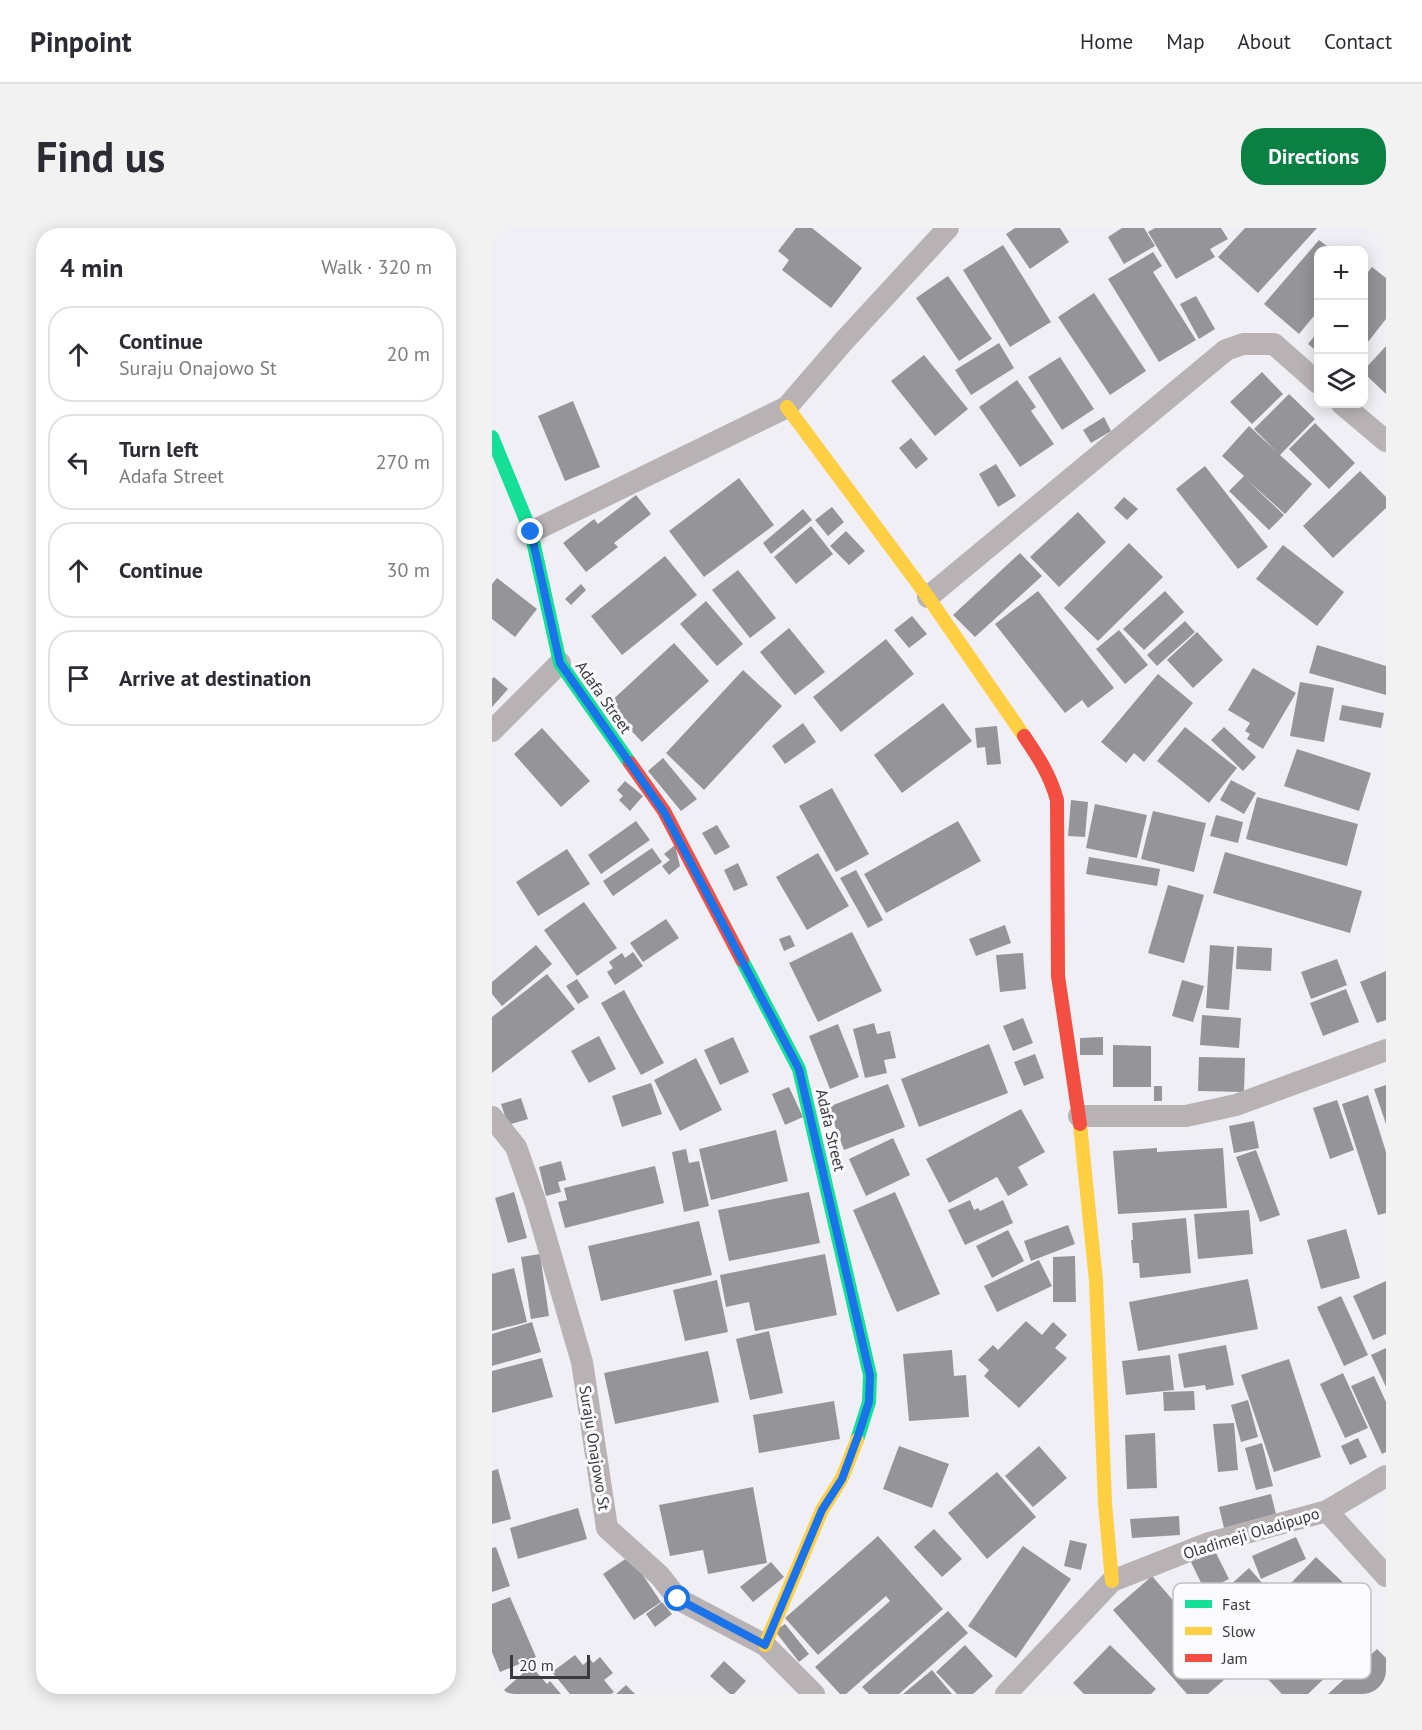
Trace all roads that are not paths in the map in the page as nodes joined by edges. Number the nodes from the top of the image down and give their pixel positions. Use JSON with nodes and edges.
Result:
{"nodes":[{"id":1,"x":948,"y":228,"type":"edge"},
{"id":2,"x":1314,"y":379,"type":"edge"},
{"id":3,"x":787,"y":407,"type":"junction"},
{"id":4,"x":1347,"y":408,"type":"edge"},
{"id":5,"x":492,"y":437,"type":"edge"},
{"id":6,"x":1386,"y":441,"type":"edge"},
{"id":7,"x":531,"y":532,"type":"junction"},
{"id":8,"x":928,"y":597,"type":"junction"},
{"id":9,"x":560,"y":663,"type":"junction"},
{"id":10,"x":492,"y":731,"type":"edge"},
{"id":11,"x":1386,"y":1050,"type":"edge"},
{"id":12,"x":1078,"y":1116,"type":"junction"},
{"id":13,"x":492,"y":1117,"type":"edge"},
{"id":14,"x":1386,"y":1476,"type":"edge"},
{"id":15,"x":1327,"y":1511,"type":"junction"},
{"id":16,"x":1386,"y":1576,"type":"edge"},
{"id":17,"x":1112,"y":1581,"type":"junction"},
{"id":18,"x":765,"y":1645,"type":"junction"},
{"id":19,"x":814,"y":1694,"type":"edge"},
{"id":20,"x":1006,"y":1694,"type":"edge"}],
"edges":[{"from":1,"to":3,"type":"street"},
{"from":2,"to":8,"type":"street"},
{"from":3,"to":7,"type":"street"},
{"from":3,"to":8,"type":"street"},
{"from":4,"to":6,"type":"street"},
{"from":5,"to":7,"type":"street"},
{"from":7,"to":9,"type":"street"},
{"from":8,"to":12,"type":"street"},
{"from":9,"to":10,"type":"street"},
{"from":9,"to":18,"type":"street","name":"Adafa Street"},
{"from":11,"to":12,"type":"street"},
{"from":12,"to":17,"type":"street"},
{"from":13,"to":18,"type":"street","name":"Suraju Onajowo St"},
{"from":14,"to":15,"type":"street","name":"Oladimeji Oladipupo"},
{"from":15,"to":16,"type":"street"},
{"from":15,"to":17,"type":"street","name":"Oladimeji Oladipupo"},
{"from":17,"to":20,"type":"street"},
{"from":18,"to":19,"type":"street","name":"Suraju Onajowo St"}]}
